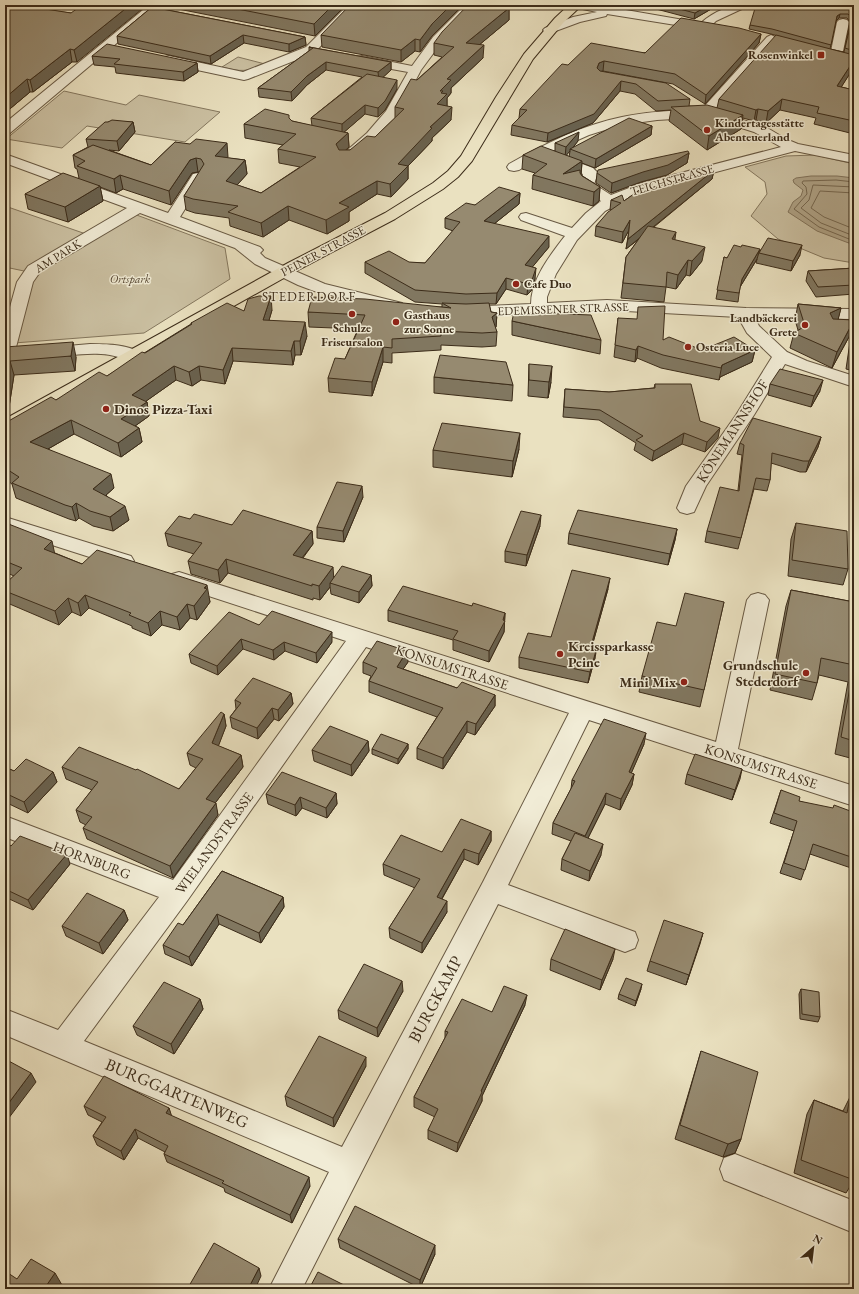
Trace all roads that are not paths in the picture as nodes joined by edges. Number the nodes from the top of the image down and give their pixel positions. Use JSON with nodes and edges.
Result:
{"nodes":[{"id":1,"x":352,"y":5,"type":"edge"},
{"id":2,"x":471,"y":5,"type":"edge"},
{"id":3,"x":576,"y":5,"type":"edge"},
{"id":4,"x":739,"y":5,"type":"edge"},
{"id":5,"x":153,"y":7,"type":"edge"},
{"id":6,"x":166,"y":12,"type":"edge"},
{"id":7,"x":633,"y":15,"type":"junction"},
{"id":8,"x":843,"y":22,"type":"dead end"},
{"id":9,"x":704,"y":26,"type":"junction"},
{"id":10,"x":718,"y":28,"type":"edge"},
{"id":11,"x":549,"y":30,"type":"junction"},
{"id":12,"x":302,"y":39,"type":"edge"},
{"id":13,"x":785,"y":43,"type":"edge"},
{"id":14,"x":314,"y":46,"type":"junction"},
{"id":15,"x":106,"y":47,"type":"junction"},
{"id":16,"x":122,"y":50,"type":"edge"},
{"id":17,"x":325,"y":52,"type":"edge"},
{"id":18,"x":347,"y":57,"type":"edge"},
{"id":19,"x":160,"y":58,"type":"edge"},
{"id":20,"x":848,"y":59,"type":"edge"},
{"id":21,"x":415,"y":70,"type":"junction"},
{"id":22,"x":244,"y":76,"type":"junction"},
{"id":23,"x":266,"y":81,"type":"edge"},
{"id":24,"x":688,"y":100,"type":"edge"},
{"id":25,"x":12,"y":111,"type":"dead end"},
{"id":26,"x":26,"y":113,"type":"junction"},
{"id":27,"x":706,"y":113,"type":"junction"},
{"id":28,"x":5,"y":130,"type":"edge"},
{"id":29,"x":348,"y":140,"type":"edge"},
{"id":30,"x":363,"y":144,"type":"junction"},
{"id":31,"x":795,"y":147,"type":"junction"},
{"id":32,"x":539,"y":153,"type":"junction"},
{"id":33,"x":5,"y":158,"type":"edge"},
{"id":34,"x":345,"y":159,"type":"edge"},
{"id":35,"x":854,"y":159,"type":"edge"},
{"id":36,"x":514,"y":167,"type":"dead end"},
{"id":37,"x":198,"y":177,"type":"edge"},
{"id":38,"x":610,"y":202,"type":"junction"},
{"id":39,"x":139,"y":207,"type":"junction"},
{"id":40,"x":526,"y":217,"type":"dead end"},
{"id":41,"x":172,"y":219,"type":"junction"},
{"id":42,"x":575,"y":234,"type":"junction"},
{"id":43,"x":289,"y":269,"type":"junction"},
{"id":44,"x":413,"y":308,"type":"edge"},
{"id":45,"x":539,"y":309,"type":"junction"},
{"id":46,"x":447,"y":311,"type":"edge"},
{"id":47,"x":746,"y":313,"type":"junction"},
{"id":48,"x":854,"y":314,"type":"edge"},
{"id":49,"x":15,"y":355,"type":"edge"},
{"id":50,"x":134,"y":356,"type":"junction"},
{"id":51,"x":781,"y":356,"type":"junction"},
{"id":52,"x":854,"y":382,"type":"edge"},
{"id":53,"x":5,"y":426,"type":"edge"},
{"id":54,"x":687,"y":508,"type":"dead end"},
{"id":55,"x":5,"y":523,"type":"edge"},
{"id":56,"x":758,"y":600,"type":"dead end"},
{"id":57,"x":361,"y":637,"type":"junction"},
{"id":58,"x":583,"y":709,"type":"junction"},
{"id":59,"x":725,"y":754,"type":"junction"},
{"id":60,"x":854,"y":796,"type":"edge"},
{"id":61,"x":5,"y":826,"type":"edge"},
{"id":62,"x":492,"y":890,"type":"junction"},
{"id":63,"x":178,"y":893,"type":"junction"},
{"id":64,"x":625,"y":940,"type":"dead end"},
{"id":65,"x":5,"y":1022,"type":"edge"},
{"id":66,"x":63,"y":1046,"type":"junction"},
{"id":67,"x":348,"y":1165,"type":"junction"},
{"id":68,"x":735,"y":1169,"type":"dead end"},
{"id":69,"x":854,"y":1216,"type":"edge"},
{"id":70,"x":285,"y":1289,"type":"edge"}],
"edges":[{"from":1,"to":14,"type":"street"},
{"from":2,"to":21,"type":"street"},
{"from":3,"to":7,"type":"street"},
{"from":3,"to":11,"type":"main road","name":"PEINER STRASSE"},
{"from":4,"to":9,"type":"street"},
{"from":5,"to":6,"type":"street"},
{"from":5,"to":15,"type":"street"},
{"from":7,"to":9,"type":"street"},
{"from":7,"to":11,"type":"street"},
{"from":8,"to":20,"type":"street"},
{"from":9,"to":10,"type":"street"},
{"from":11,"to":43,"type":"main road","name":"PEINER STRASSE"},
{"from":12,"to":14,"type":"street"},
{"from":13,"to":27,"type":"street"},
{"from":14,"to":17,"type":"street"},
{"from":14,"to":22,"type":"street"},
{"from":15,"to":16,"type":"street"},
{"from":15,"to":26,"type":"street"},
{"from":18,"to":21,"type":"street"},
{"from":19,"to":22,"type":"street"},
{"from":21,"to":30,"type":"street"},
{"from":22,"to":23,"type":"street"},
{"from":24,"to":27,"type":"street"},
{"from":25,"to":26,"type":"street"},
{"from":26,"to":28,"type":"street"},
{"from":27,"to":31,"type":"street","name":"TEICHSTRASSE"},
{"from":27,"to":32,"type":"street"},
{"from":29,"to":30,"type":"street"},
{"from":30,"to":34,"type":"street"},
{"from":31,"to":35,"type":"street","name":"TEICHSTRASSE"},
{"from":31,"to":38,"type":"street","name":"TEICHSTRASSE"},
{"from":32,"to":36,"type":"street"},
{"from":32,"to":38,"type":"street"},
{"from":33,"to":39,"type":"street"},
{"from":37,"to":41,"type":"street"},
{"from":38,"to":42,"type":"street","name":"TEICHSTRASSE"},
{"from":39,"to":41,"type":"street"},
{"from":39,"to":49,"type":"street","name":"AM PARK"},
{"from":40,"to":42,"type":"street"},
{"from":41,"to":43,"type":"street"},
{"from":42,"to":45,"type":"street","name":"TEICHSTRASSE"},
{"from":43,"to":44,"type":"street"},
{"from":43,"to":50,"type":"main road","name":"PEINER STRASSE"},
{"from":45,"to":46,"type":"street","name":"EDEMISSENER STRASSE"},
{"from":45,"to":47,"type":"street","name":"EDEMISSENER STRASSE"},
{"from":47,"to":48,"type":"street","name":"EDEMISSENER STRASSE"},
{"from":47,"to":51,"type":"street"},
{"from":49,"to":50,"type":"street"},
{"from":50,"to":53,"type":"main road","name":"PEINER STRASSE"},
{"from":51,"to":52,"type":"street"},
{"from":51,"to":54,"type":"street","name":"KÖNEMANNSHOF"},
{"from":55,"to":57,"type":"street","name":"KONSUMSTRASSE"},
{"from":56,"to":59,"type":"street"},
{"from":57,"to":58,"type":"street","name":"KONSUMSTRASSE"},
{"from":57,"to":63,"type":"street","name":"WIELANDSTRASSE"},
{"from":58,"to":59,"type":"street","name":"KONSUMSTRASSE"},
{"from":58,"to":62,"type":"street","name":"BURGKAMP"},
{"from":59,"to":60,"type":"street","name":"KONSUMSTRASSE"},
{"from":61,"to":63,"type":"street","name":"HORNBURG"},
{"from":62,"to":64,"type":"street"},
{"from":62,"to":67,"type":"street","name":"BURGKAMP"},
{"from":63,"to":66,"type":"street","name":"WIELANDSTRASSE"},
{"from":65,"to":66,"type":"street","name":"BURGGARTENWEG"},
{"from":66,"to":67,"type":"street","name":"BURGGARTENWEG"},
{"from":67,"to":70,"type":"street","name":"BURGKAMP"},
{"from":68,"to":69,"type":"street"}]}
